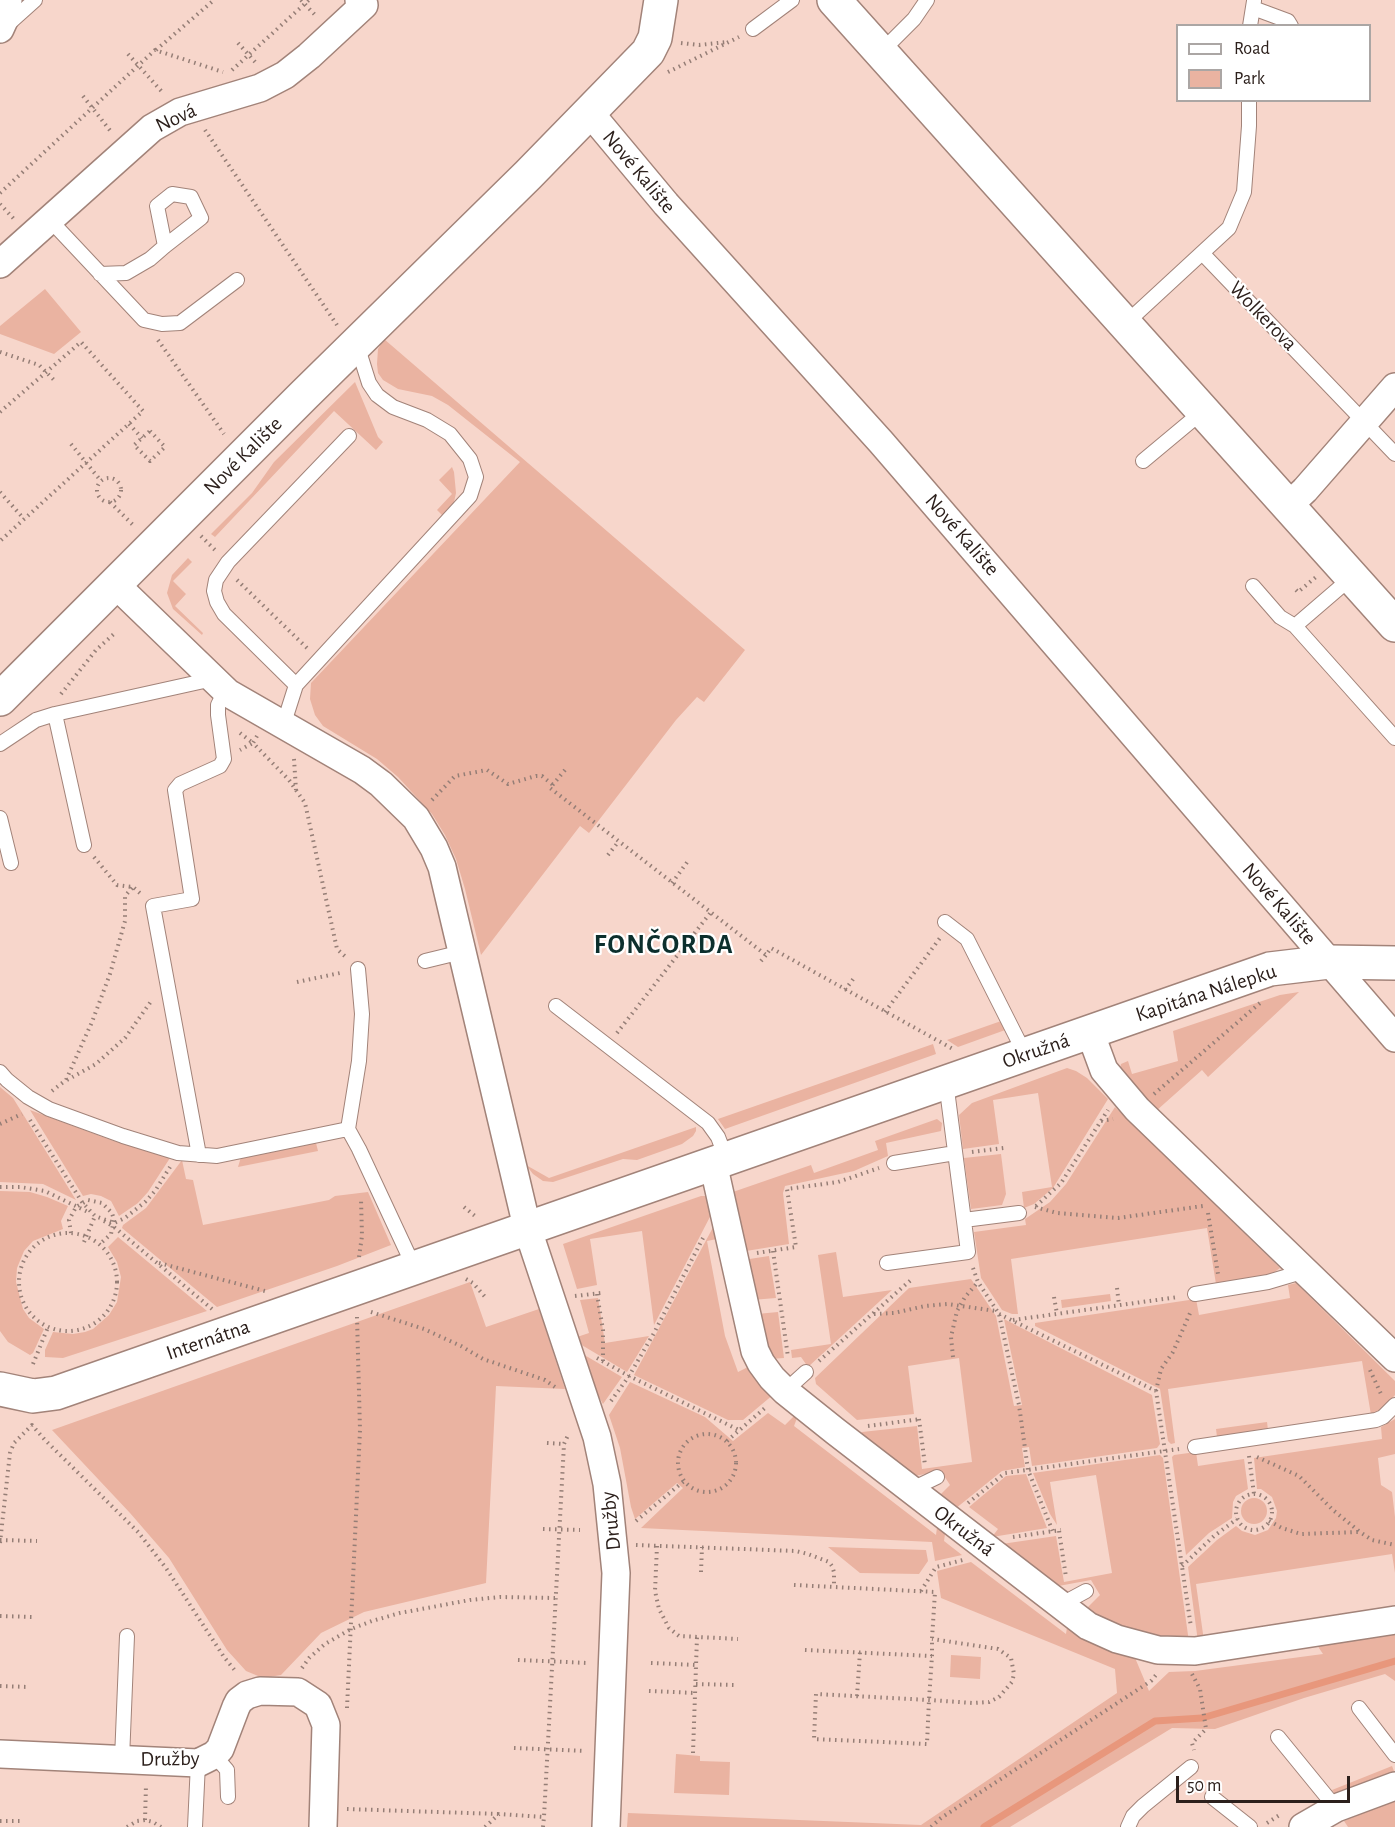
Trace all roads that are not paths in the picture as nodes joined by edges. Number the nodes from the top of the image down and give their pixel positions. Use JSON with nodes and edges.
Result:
{"nodes":[{"id":1,"x":8,"y":0,"type":"edge"},
{"id":2,"x":35,"y":0,"type":"edge"},
{"id":3,"x":359,"y":0,"type":"edge"},
{"id":4,"x":661,"y":0,"type":"edge"},
{"id":5,"x":792,"y":0,"type":"edge"},
{"id":6,"x":834,"y":0,"type":"edge"},
{"id":7,"x":927,"y":0,"type":"edge"},
{"id":8,"x":1253,"y":4,"type":"edge"},
{"id":9,"x":1250,"y":24,"type":"edge"},
{"id":10,"x":1290,"y":24,"type":"edge"},
{"id":11,"x":753,"y":29,"type":"road end"},
{"id":12,"x":0,"y":30,"type":"edge"},
{"id":13,"x":880,"y":52,"type":"junction"},
{"id":14,"x":1249,"y":102,"type":"edge"},
{"id":15,"x":590,"y":113,"type":"junction"},
{"id":16,"x":49,"y":219,"type":"junction"},
{"id":17,"x":165,"y":246,"type":"dead end"},
{"id":18,"x":1203,"y":254,"type":"junction"},
{"id":19,"x":0,"y":264,"type":"edge"},
{"id":20,"x":100,"y":274,"type":"junction"},
{"id":21,"x":237,"y":280,"type":"dead end"},
{"id":22,"x":1125,"y":324,"type":"junction"},
{"id":23,"x":347,"y":335,"type":"junction"},
{"id":24,"x":1395,"y":387,"type":"edge"},
{"id":25,"x":1203,"y":411,"type":"junction"},
{"id":26,"x":1365,"y":421,"type":"junction"},
{"id":27,"x":349,"y":436,"type":"dead end"},
{"id":28,"x":1395,"y":454,"type":"edge"},
{"id":29,"x":1143,"y":461,"type":"dead end"},
{"id":30,"x":1288,"y":506,"type":"junction"},
{"id":31,"x":1338,"y":573,"type":"junction"},
{"id":32,"x":116,"y":585,"type":"junction"},
{"id":33,"x":1252,"y":586,"type":"dead end"},
{"id":34,"x":1395,"y":625,"type":"edge"},
{"id":35,"x":1295,"y":626,"type":"junction"},
{"id":36,"x":219,"y":685,"type":"junction"},
{"id":37,"x":296,"y":685,"type":"junction"},
{"id":38,"x":0,"y":699,"type":"edge"},
{"id":39,"x":55,"y":714,"type":"junction"},
{"id":40,"x":279,"y":735,"type":"junction"},
{"id":41,"x":1395,"y":738,"type":"edge"},
{"id":42,"x":0,"y":744,"type":"edge"},
{"id":43,"x":0,"y":818,"type":"edge"},
{"id":44,"x":84,"y":845,"type":"road end"},
{"id":45,"x":10,"y":863,"type":"dead end"},
{"id":46,"x":947,"y":923,"type":"road end"},
{"id":47,"x":462,"y":952,"type":"junction"},
{"id":48,"x":425,"y":961,"type":"dead end"},
{"id":49,"x":1329,"y":962,"type":"junction"},
{"id":50,"x":1395,"y":963,"type":"edge"},
{"id":51,"x":358,"y":969,"type":"road end"},
{"id":52,"x":556,"y":1006,"type":"dead end"},
{"id":53,"x":1090,"y":1032,"type":"junction"},
{"id":54,"x":1395,"y":1038,"type":"edge"},
{"id":55,"x":1026,"y":1054,"type":"junction"},
{"id":56,"x":953,"y":1068,"type":"junction"},
{"id":57,"x":3,"y":1076,"type":"edge"},
{"id":58,"x":348,"y":1129,"type":"junction"},
{"id":59,"x":955,"y":1153,"type":"junction"},
{"id":60,"x":199,"y":1155,"type":"junction"},
{"id":61,"x":720,"y":1160,"type":"junction"},
{"id":62,"x":894,"y":1163,"type":"road end"},
{"id":63,"x":1019,"y":1213,"type":"road end"},
{"id":64,"x":964,"y":1220,"type":"junction"},
{"id":65,"x":527,"y":1227,"type":"junction"},
{"id":66,"x":887,"y":1263,"type":"dead end"},
{"id":67,"x":414,"y":1267,"type":"junction"},
{"id":68,"x":1305,"y":1271,"type":"junction"},
{"id":69,"x":1195,"y":1294,"type":"road end"},
{"id":70,"x":1395,"y":1358,"type":"edge"},
{"id":71,"x":0,"y":1389,"type":"edge"},
{"id":72,"x":1392,"y":1409,"type":"edge"},
{"id":73,"x":1195,"y":1447,"type":"road end"},
{"id":74,"x":937,"y":1477,"type":"dead end"},
{"id":75,"x":910,"y":1490,"type":"junction"},
{"id":76,"x":1086,"y":1591,"type":"dead end"},
{"id":77,"x":1066,"y":1601,"type":"junction"},
{"id":78,"x":1395,"y":1620,"type":"edge"},
{"id":79,"x":127,"y":1636,"type":"dead end"},
{"id":80,"x":1359,"y":1708,"type":"dead end"},
{"id":81,"x":1278,"y":1737,"type":"dead end"},
{"id":82,"x":0,"y":1754,"type":"edge"},
{"id":83,"x":1395,"y":1755,"type":"edge"},
{"id":84,"x":206,"y":1759,"type":"junction"},
{"id":85,"x":135,"y":1760,"type":"junction"},
{"id":86,"x":1191,"y":1767,"type":"dead end"},
{"id":87,"x":1395,"y":1786,"type":"edge"},
{"id":88,"x":228,"y":1797,"type":"dead end"},
{"id":89,"x":1212,"y":1797,"type":"dead end"},
{"id":90,"x":1336,"y":1808,"type":"junction"},
{"id":91,"x":331,"y":1818,"type":"edge"},
{"id":92,"x":195,"y":1827,"type":"edge"},
{"id":93,"x":606,"y":1827,"type":"edge"},
{"id":94,"x":1128,"y":1827,"type":"edge"},
{"id":95,"x":1250,"y":1827,"type":"edge"},
{"id":96,"x":1303,"y":1827,"type":"edge"}],
"edges":[{"from":1,"to":12,"type":"street"},
{"from":2,"to":12,"type":"lane"},
{"from":3,"to":16,"type":"street","name":"Nová"},
{"from":4,"to":15,"type":"street","name":"Nové Kalište"},
{"from":5,"to":11,"type":"lane"},
{"from":6,"to":13,"type":"street"},
{"from":7,"to":13,"type":"lane"},
{"from":8,"to":9,"type":"lane"},
{"from":8,"to":10,"type":"lane"},
{"from":13,"to":22,"type":"street"},
{"from":14,"to":18,"type":"lane"},
{"from":15,"to":23,"type":"street","name":"Nové Kalište"},
{"from":15,"to":49,"type":"street","name":"Nové Kalište"},
{"from":16,"to":19,"type":"street","name":"Nová"},
{"from":16,"to":20,"type":"lane"},
{"from":17,"to":20,"type":"lane"},
{"from":18,"to":22,"type":"lane"},
{"from":18,"to":26,"type":"lane","name":"Wolkerova"},
{"from":20,"to":21,"type":"lane"},
{"from":22,"to":25,"type":"street"},
{"from":23,"to":32,"type":"street","name":"Nové Kalište"},
{"from":23,"to":37,"type":"lane"},
{"from":24,"to":26,"type":"street"},
{"from":25,"to":29,"type":"lane"},
{"from":25,"to":30,"type":"street"},
{"from":26,"to":28,"type":"lane","name":"Wolkerova"},
{"from":26,"to":30,"type":"street"},
{"from":27,"to":37,"type":"lane"},
{"from":30,"to":31,"type":"street"},
{"from":31,"to":34,"type":"street"},
{"from":31,"to":35,"type":"lane"},
{"from":32,"to":36,"type":"street","name":"Družby"},
{"from":32,"to":38,"type":"street","name":"Nové Kalište"},
{"from":33,"to":35,"type":"lane"},
{"from":35,"to":41,"type":"lane"},
{"from":36,"to":39,"type":"lane"},
{"from":36,"to":40,"type":"street","name":"Družby"},
{"from":36,"to":60,"type":"lane"},
{"from":37,"to":40,"type":"lane"},
{"from":39,"to":42,"type":"lane"},
{"from":39,"to":44,"type":"lane"},
{"from":40,"to":47,"type":"street","name":"Družby"},
{"from":43,"to":45,"type":"lane"},
{"from":46,"to":55,"type":"lane"},
{"from":47,"to":48,"type":"lane"},
{"from":47,"to":65,"type":"street","name":"Družby"},
{"from":49,"to":50,"type":"street","name":"Kapitána Nálepku"},
{"from":49,"to":53,"type":"street","name":"Kapitána Nálepku"},
{"from":49,"to":54,"type":"street","name":"Nové Kalište"},
{"from":51,"to":58,"type":"lane"},
{"from":52,"to":61,"type":"lane"},
{"from":53,"to":55,"type":"street","name":"Okružná"},
{"from":53,"to":68,"type":"street","name":"Okružná"},
{"from":55,"to":56,"type":"street","name":"Okružná"},
{"from":56,"to":59,"type":"lane"},
{"from":56,"to":61,"type":"street","name":"Okružná"},
{"from":57,"to":60,"type":"lane"},
{"from":58,"to":60,"type":"lane"},
{"from":58,"to":67,"type":"lane"},
{"from":59,"to":62,"type":"lane"},
{"from":59,"to":64,"type":"lane"},
{"from":61,"to":65,"type":"street","name":"Okružná"},
{"from":61,"to":75,"type":"street","name":"Okružná"},
{"from":63,"to":64,"type":"lane"},
{"from":64,"to":66,"type":"lane"},
{"from":65,"to":67,"type":"street","name":"Internátna"},
{"from":65,"to":93,"type":"street","name":"Družby"},
{"from":67,"to":71,"type":"street","name":"Internátna"},
{"from":68,"to":69,"type":"lane"},
{"from":68,"to":70,"type":"street","name":"Okružná"},
{"from":72,"to":73,"type":"lane"},
{"from":74,"to":75,"type":"lane"},
{"from":75,"to":77,"type":"street","name":"Okružná"},
{"from":76,"to":77,"type":"lane"},
{"from":77,"to":78,"type":"street","name":"Okružná"},
{"from":79,"to":85,"type":"lane"},
{"from":80,"to":83,"type":"lane"},
{"from":81,"to":90,"type":"lane"},
{"from":82,"to":85,"type":"street","name":"Družby"},
{"from":84,"to":85,"type":"street","name":"Družby"},
{"from":84,"to":88,"type":"lane"},
{"from":84,"to":91,"type":"street","name":"Družby"},
{"from":84,"to":92,"type":"lane"},
{"from":86,"to":94,"type":"lane"},
{"from":87,"to":90,"type":"street"},
{"from":89,"to":95,"type":"lane"},
{"from":90,"to":96,"type":"street"}]}
